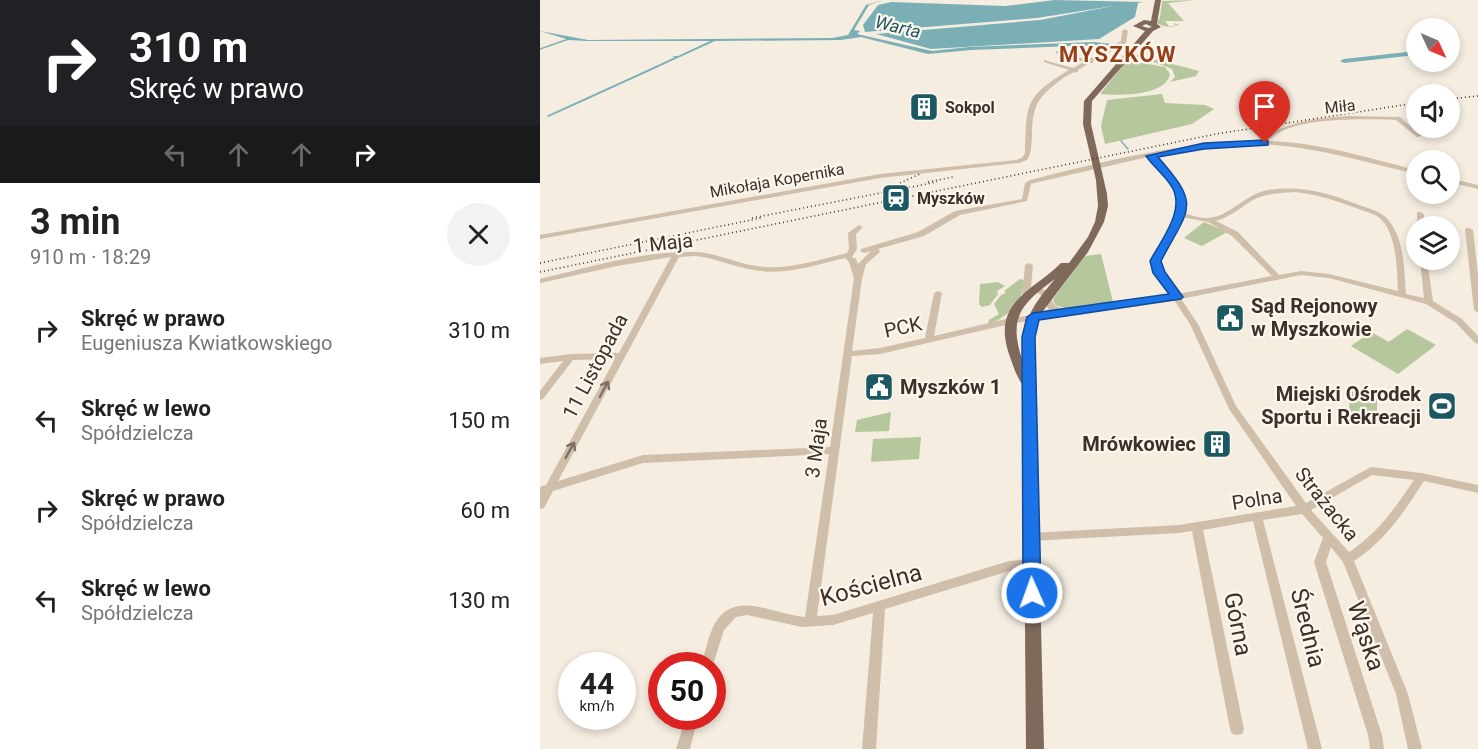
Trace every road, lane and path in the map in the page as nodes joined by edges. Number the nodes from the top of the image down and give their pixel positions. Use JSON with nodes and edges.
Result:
{"nodes":[{"id":1,"x":1158,"y":1,"type":"edge"},
{"id":2,"x":1146,"y":26,"type":"junction"},
{"id":3,"x":1058,"y":52,"type":"dead end"},
{"id":4,"x":1093,"y":60,"type":"junction"},
{"id":5,"x":1046,"y":61,"type":"dead end"},
{"id":6,"x":1117,"y":64,"type":"junction"},
{"id":7,"x":1076,"y":71,"type":"junction"},
{"id":8,"x":1406,"y":125,"type":"edge"},
{"id":9,"x":1265,"y":143,"type":"junction"},
{"id":10,"x":1151,"y":156,"type":"junction"},
{"id":11,"x":1406,"y":170,"type":"edge"},
{"id":12,"x":1460,"y":183,"type":"edge"},
{"id":13,"x":1478,"y":187,"type":"edge"},
{"id":14,"x":1180,"y":214,"type":"junction"},
{"id":15,"x":1211,"y":221,"type":"junction"},
{"id":16,"x":859,"y":227,"type":"dead end"},
{"id":17,"x":1469,"y":230,"type":"dead end"},
{"id":18,"x":540,"y":237,"type":"edge"},
{"id":19,"x":1086,"y":246,"type":"junction"},
{"id":20,"x":858,"y":255,"type":"junction"},
{"id":21,"x":676,"y":256,"type":"junction"},
{"id":22,"x":662,"y":257,"type":"junction"},
{"id":23,"x":1029,"y":265,"type":"dead end"},
{"id":24,"x":1426,"y":270,"type":"edge"},
{"id":25,"x":664,"y":275,"type":"junction"},
{"id":26,"x":1277,"y":277,"type":"junction"},
{"id":27,"x":540,"y":281,"type":"edge"},
{"id":28,"x":938,"y":293,"type":"dead end"},
{"id":29,"x":1030,"y":293,"type":"junction"},
{"id":30,"x":1402,"y":294,"type":"junction"},
{"id":31,"x":1177,"y":297,"type":"junction"},
{"id":32,"x":1047,"y":298,"type":"junction"},
{"id":33,"x":1429,"y":302,"type":"junction"},
{"id":34,"x":1478,"y":310,"type":"edge"},
{"id":35,"x":1071,"y":313,"type":"junction"},
{"id":36,"x":1033,"y":317,"type":"junction"},
{"id":37,"x":1012,"y":325,"type":"junction"},
{"id":38,"x":1028,"y":337,"type":"junction"},
{"id":39,"x":929,"y":340,"type":"junction"},
{"id":40,"x":1478,"y":341,"type":"edge"},
{"id":41,"x":847,"y":354,"type":"junction"},
{"id":42,"x":620,"y":356,"type":"junction"},
{"id":43,"x":571,"y":357,"type":"junction"},
{"id":44,"x":540,"y":361,"type":"edge"},
{"id":45,"x":1028,"y":388,"type":"junction"},
{"id":46,"x":540,"y":397,"type":"edge"},
{"id":47,"x":834,"y":450,"type":"junction"},
{"id":48,"x":1421,"y":477,"type":"junction"},
{"id":49,"x":544,"y":489,"type":"edge"},
{"id":50,"x":1478,"y":489,"type":"edge"},
{"id":51,"x":540,"y":505,"type":"edge"},
{"id":52,"x":1304,"y":509,"type":"junction"},
{"id":53,"x":1257,"y":517,"type":"junction"},
{"id":54,"x":1197,"y":527,"type":"junction"},
{"id":55,"x":1329,"y":536,"type":"junction"},
{"id":56,"x":1030,"y":537,"type":"junction"},
{"id":57,"x":1348,"y":559,"type":"junction"},
{"id":58,"x":1031,"y":564,"type":"junction"},
{"id":59,"x":879,"y":607,"type":"junction"},
{"id":60,"x":810,"y":622,"type":"junction"},
{"id":61,"x":712,"y":652,"type":"edge"},
{"id":62,"x":1237,"y":729,"type":"dead end"},
{"id":63,"x":688,"y":730,"type":"edge"},
{"id":64,"x":683,"y":749,"type":"edge"},
{"id":65,"x":869,"y":749,"type":"edge"},
{"id":66,"x":1035,"y":749,"type":"edge"},
{"id":67,"x":1315,"y":749,"type":"edge"},
{"id":68,"x":1377,"y":749,"type":"edge"},
{"id":69,"x":1415,"y":749,"type":"edge"}],
"edges":[{"from":1,"to":2,"type":"main road"},
{"from":2,"to":4,"type":"street"},
{"from":2,"to":6,"type":"main road"},
{"from":3,"to":4,"type":"street"},
{"from":4,"to":6,"type":"street"},
{"from":4,"to":7,"type":"street"},
{"from":5,"to":7,"type":"street"},
{"from":6,"to":19,"type":"main road"},
{"from":7,"to":18,"type":"street","name":"Mikołaja Kopernika"},
{"from":8,"to":9,"type":"street","name":"Miła"},
{"from":9,"to":10,"type":"street"},
{"from":9,"to":11,"type":"street"},
{"from":10,"to":14,"type":"street"},
{"from":10,"to":20,"type":"street","name":"1 Maja"},
{"from":12,"to":13,"type":"street"},
{"from":14,"to":15,"type":"street"},
{"from":14,"to":31,"type":"street","name":"Strażacka"},
{"from":15,"to":26,"type":"street"},
{"from":15,"to":30,"type":"street"},
{"from":16,"to":20,"type":"street"},
{"from":17,"to":34,"type":"street"},
{"from":19,"to":29,"type":"main road"},
{"from":19,"to":32,"type":"main road"},
{"from":20,"to":21,"type":"street","name":"1 Maja"},
{"from":20,"to":41,"type":"street","name":"3 Maja"},
{"from":21,"to":22,"type":"street","name":"1 Maja"},
{"from":21,"to":25,"type":"street","name":"11 Listopada"},
{"from":22,"to":25,"type":"street"},
{"from":22,"to":27,"type":"street","name":"1 Maja"},
{"from":23,"to":29,"type":"street"},
{"from":24,"to":33,"type":"street"},
{"from":25,"to":42,"type":"street","name":"11 Listopada"},
{"from":26,"to":30,"type":"street","name":"PCK"},
{"from":26,"to":31,"type":"street","name":"PCK"},
{"from":28,"to":39,"type":"street"},
{"from":29,"to":32,"type":"street"},
{"from":29,"to":37,"type":"main road"},
{"from":30,"to":33,"type":"street","name":"PCK"},
{"from":31,"to":35,"type":"street","name":"PCK"},
{"from":31,"to":52,"type":"street","name":"Strażacka"},
{"from":32,"to":35,"type":"street"},
{"from":32,"to":36,"type":"main road"},
{"from":33,"to":40,"type":"street","name":"PCK"},
{"from":35,"to":36,"type":"street","name":"PCK"},
{"from":36,"to":37,"type":"street","name":"PCK"},
{"from":36,"to":38,"type":"main road"},
{"from":37,"to":38,"type":"street"},
{"from":37,"to":39,"type":"street","name":"PCK"},
{"from":37,"to":45,"type":"main road"},
{"from":38,"to":45,"type":"main road"},
{"from":39,"to":41,"type":"street","name":"PCK"},
{"from":41,"to":47,"type":"street","name":"3 Maja"},
{"from":42,"to":43,"type":"street"},
{"from":49,"to":42,"type":"street","name":"11 Listopada","one_way":true},
{"from":43,"to":44,"type":"street"},
{"from":43,"to":46,"type":"street"},
{"from":45,"to":56,"type":"main road"},
{"from":47,"to":49,"type":"street"},
{"from":47,"to":60,"type":"street","name":"3 Maja"},
{"from":48,"to":50,"type":"street","name":"Polna"},
{"from":48,"to":52,"type":"street","name":"Polna"},
{"from":48,"to":57,"type":"street"},
{"from":49,"to":51,"type":"street","name":"11 Listopada"},
{"from":52,"to":53,"type":"street","name":"Polna"},
{"from":52,"to":55,"type":"street","name":"Strażacka"},
{"from":53,"to":54,"type":"street","name":"Polna"},
{"from":53,"to":67,"type":"street","name":"Średnia"},
{"from":54,"to":56,"type":"street","name":"Polna"},
{"from":54,"to":62,"type":"street","name":"Górna"},
{"from":55,"to":57,"type":"street","name":"Strażacka"},
{"from":55,"to":68,"type":"street","name":"Wąska"},
{"from":56,"to":58,"type":"main road"},
{"from":57,"to":69,"type":"street","name":"Strażacka"},
{"from":58,"to":59,"type":"street","name":"Kościelna"},
{"from":58,"to":66,"type":"main road"},
{"from":59,"to":60,"type":"street","name":"Kościelna"},
{"from":59,"to":65,"type":"street"},
{"from":60,"to":61,"type":"street","name":"Kościelna"},
{"from":63,"to":64,"type":"street"}]}
